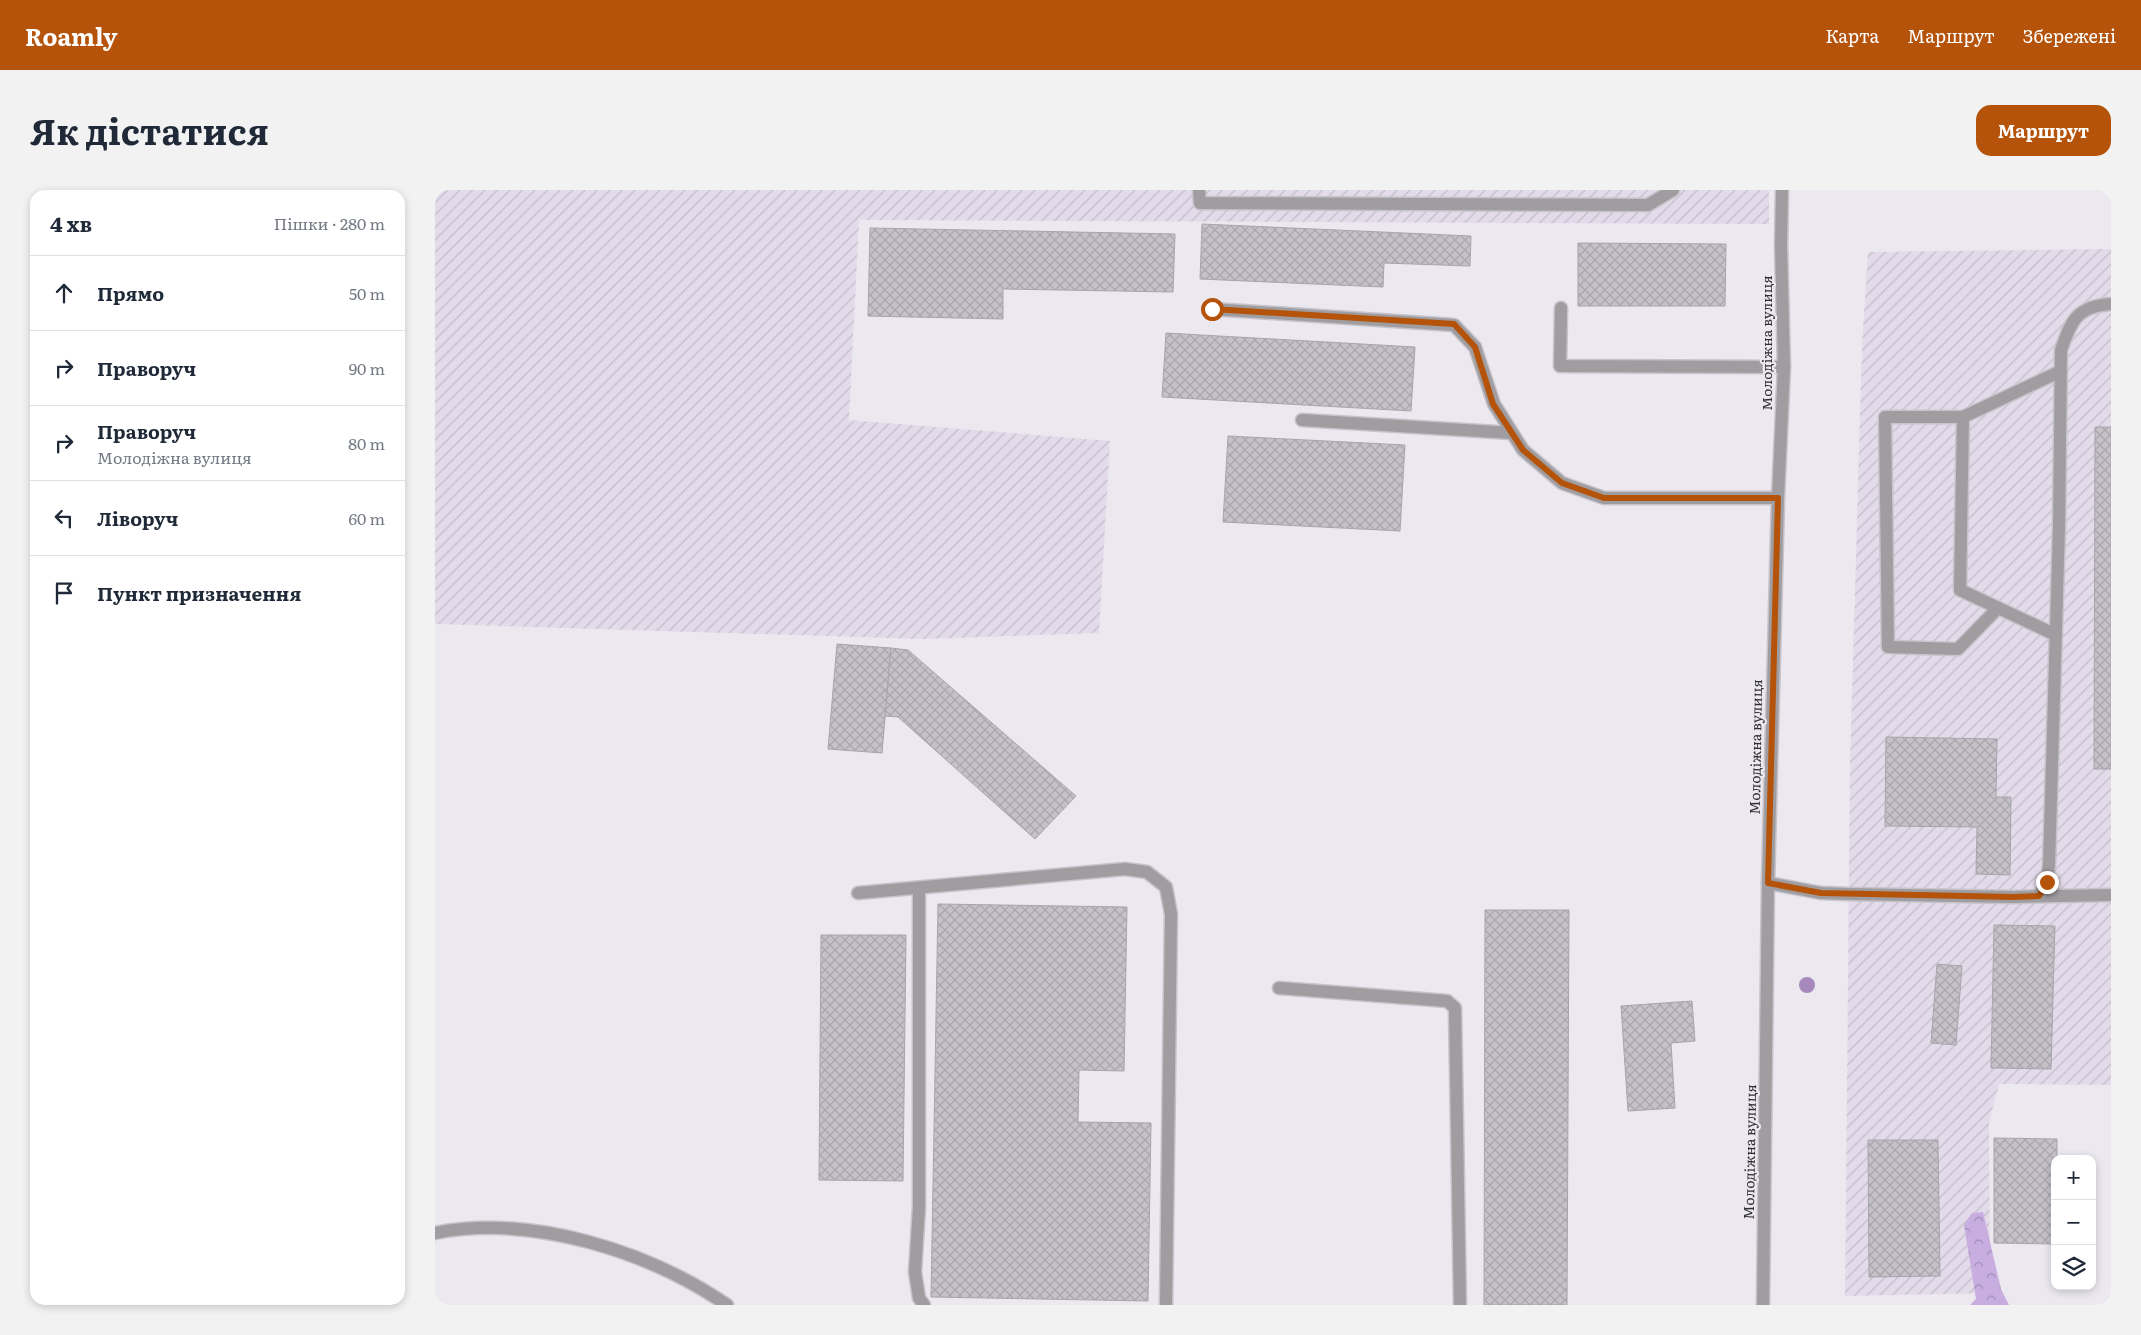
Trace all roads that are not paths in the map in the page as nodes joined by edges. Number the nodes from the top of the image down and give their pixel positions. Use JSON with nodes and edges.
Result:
{"nodes":[{"id":1,"x":1199,"y":190,"type":"edge"},
{"id":2,"x":1673,"y":190,"type":"edge"},
{"id":3,"x":1782,"y":190,"type":"edge"},
{"id":4,"x":2111,"y":304,"type":"edge"},
{"id":5,"x":1561,"y":308,"type":"dead end"},
{"id":6,"x":1212,"y":309,"type":"dead end"},
{"id":7,"x":1784,"y":367,"type":"junction"},
{"id":8,"x":2061,"y":371,"type":"junction"},
{"id":9,"x":1963,"y":417,"type":"junction"},
{"id":10,"x":1303,"y":420,"type":"dead end"},
{"id":11,"x":1512,"y":432,"type":"junction"},
{"id":12,"x":1778,"y":498,"type":"junction"},
{"id":13,"x":1998,"y":608,"type":"junction"},
{"id":14,"x":2056,"y":635,"type":"junction"},
{"id":15,"x":1768,"y":883,"type":"junction"},
{"id":16,"x":919,"y":888,"type":"junction"},
{"id":17,"x":858,"y":893,"type":"dead end"},
{"id":18,"x":2111,"y":895,"type":"edge"},
{"id":19,"x":2039,"y":896,"type":"junction"},
{"id":20,"x":1279,"y":988,"type":"dead end"},
{"id":21,"x":435,"y":1233,"type":"edge"},
{"id":22,"x":727,"y":1305,"type":"edge"},
{"id":23,"x":924,"y":1305,"type":"edge"},
{"id":24,"x":1166,"y":1305,"type":"edge"},
{"id":25,"x":1460,"y":1305,"type":"edge"},
{"id":26,"x":1763,"y":1305,"type":"edge"}],
"edges":[{"from":1,"to":2,"type":"street"},
{"from":3,"to":7,"type":"street","name":"Молодіжна вулиця"},
{"from":4,"to":8,"type":"street"},
{"from":5,"to":7,"type":"street"},
{"from":6,"to":11,"type":"street"},
{"from":7,"to":12,"type":"street","name":"Молодіжна вулиця"},
{"from":8,"to":9,"type":"street"},
{"from":8,"to":14,"type":"street"},
{"from":9,"to":13,"type":"street"},
{"from":9,"to":13,"type":"street"},
{"from":10,"to":11,"type":"street"},
{"from":11,"to":12,"type":"street"},
{"from":12,"to":15,"type":"street","name":"Молодіжна вулиця"},
{"from":13,"to":14,"type":"street"},
{"from":14,"to":19,"type":"street"},
{"from":15,"to":19,"type":"street"},
{"from":15,"to":26,"type":"street","name":"Молодіжна вулиця"},
{"from":16,"to":17,"type":"street"},
{"from":16,"to":23,"type":"street"},
{"from":16,"to":24,"type":"street"},
{"from":18,"to":19,"type":"street"},
{"from":20,"to":25,"type":"street"},
{"from":21,"to":22,"type":"street"}]}
